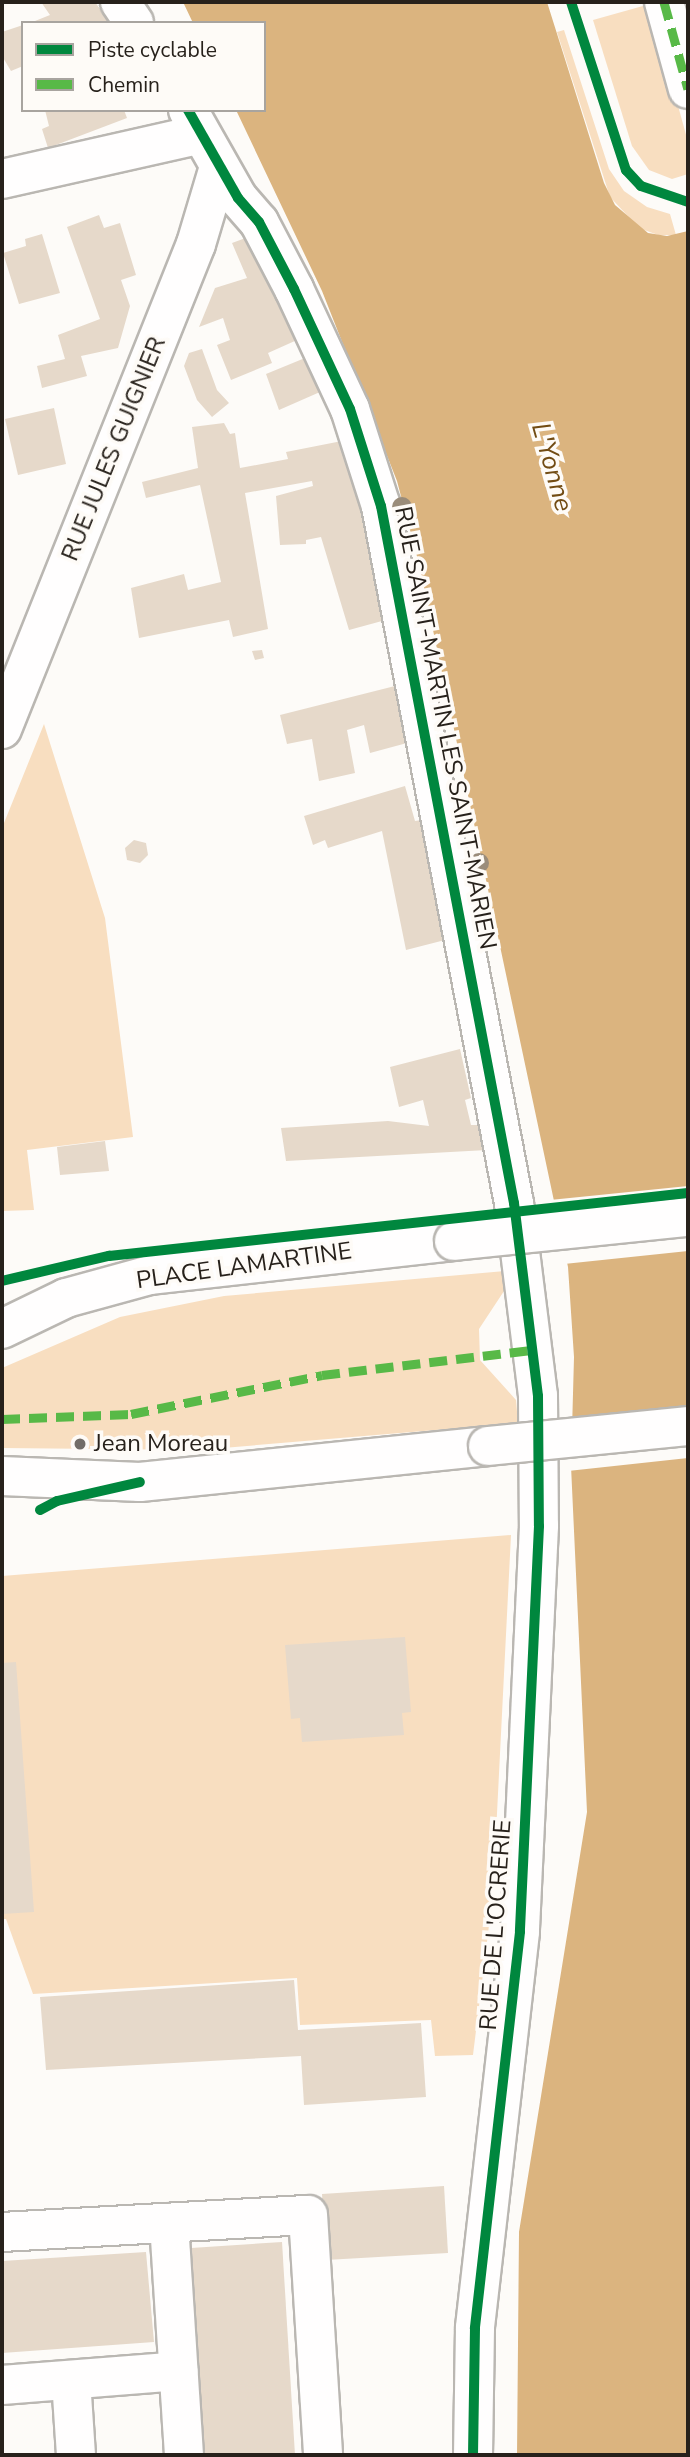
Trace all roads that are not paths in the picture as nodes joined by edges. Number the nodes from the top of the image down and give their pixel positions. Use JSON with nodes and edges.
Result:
{"nodes":[{"id":1,"x":120,"y":2,"type":"edge"},
{"id":2,"x":664,"y":2,"type":"edge"},
{"id":3,"x":133,"y":21,"type":"edge"},
{"id":4,"x":688,"y":89,"type":"edge"},
{"id":5,"x":195,"y":122,"type":"edge"},
{"id":6,"x":219,"y":167,"type":"junction"},
{"id":7,"x":2,"y":180,"type":"edge"},
{"id":8,"x":2,"y":729,"type":"edge"},
{"id":9,"x":688,"y":1217,"type":"edge"},
{"id":10,"x":2,"y":1329,"type":"edge"},
{"id":11,"x":538,"y":1396,"type":"joint"},
{"id":12,"x":688,"y":1426,"type":"edge"},
{"id":13,"x":2,"y":1476,"type":"edge"},
{"id":14,"x":169,"y":2223,"type":"junction"},
{"id":15,"x":2,"y":2232,"type":"edge"},
{"id":16,"x":178,"y":2371,"type":"junction"},
{"id":17,"x":71,"y":2380,"type":"junction"},
{"id":18,"x":2,"y":2385,"type":"edge"},
{"id":19,"x":76,"y":2455,"type":"edge"},
{"id":20,"x":184,"y":2455,"type":"edge"},
{"id":21,"x":323,"y":2455,"type":"edge"},
{"id":22,"x":473,"y":2455,"type":"edge"}],
"edges":[{"from":1,"to":3,"type":"street"},
{"from":2,"to":4,"type":"street"},
{"from":5,"to":6,"type":"street","name":"RUE SAINT-MARTIN LES SAINT-MARIEN"},
{"from":5,"to":7,"type":"street"},
{"from":6,"to":8,"type":"street","name":"RUE JULES GUIGNIER"},
{"from":6,"to":11,"type":"street","name":"RUE SAINT-MARTIN LES SAINT-MARIEN"},
{"from":9,"to":10,"type":"street","name":"PLACE LAMARTINE","bridge":true},
{"from":11,"to":22,"type":"street","name":"RUE DE L'OCRERIE"},
{"from":12,"to":13,"type":"street","bridge":true},
{"from":14,"to":15,"type":"street"},
{"from":14,"to":16,"type":"street"},
{"from":14,"to":21,"type":"street"},
{"from":16,"to":17,"type":"street"},
{"from":16,"to":20,"type":"street"},
{"from":17,"to":18,"type":"street"},
{"from":17,"to":19,"type":"street"}]}
